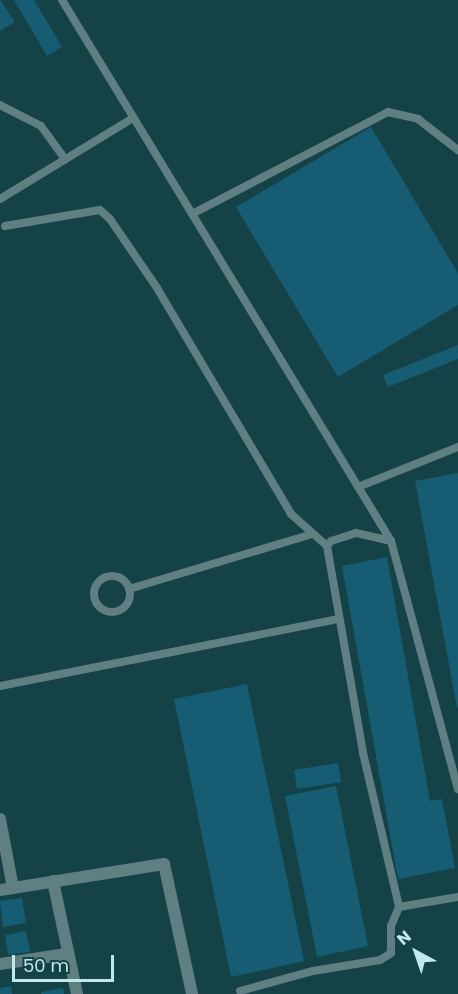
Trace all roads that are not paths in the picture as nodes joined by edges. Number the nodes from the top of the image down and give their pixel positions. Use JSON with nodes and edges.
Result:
{"nodes":[{"id":1,"x":62,"y":0,"type":"edge"},
{"id":2,"x":0,"y":105,"type":"edge"},
{"id":3,"x":133,"y":118,"type":"junction"},
{"id":4,"x":458,"y":150,"type":"edge"},
{"id":5,"x":65,"y":159,"type":"junction"},
{"id":6,"x":0,"y":199,"type":"edge"},
{"id":7,"x":192,"y":214,"type":"junction"},
{"id":8,"x":5,"y":226,"type":"dead end"},
{"id":9,"x":458,"y":447,"type":"edge"},
{"id":10,"x":358,"y":487,"type":"junction"},
{"id":11,"x":309,"y":535,"type":"junction"},
{"id":12,"x":391,"y":541,"type":"junction"},
{"id":13,"x":327,"y":546,"type":"junction"},
{"id":14,"x":129,"y":589,"type":"junction"},
{"id":15,"x":337,"y":619,"type":"junction"},
{"id":16,"x":0,"y":686,"type":"edge"},
{"id":17,"x":458,"y":789,"type":"edge"},
{"id":18,"x":0,"y":819,"type":"edge"},
{"id":19,"x":53,"y":881,"type":"junction"},
{"id":20,"x":13,"y":888,"type":"junction"},
{"id":21,"x":0,"y":890,"type":"edge"},
{"id":22,"x":458,"y":897,"type":"edge"},
{"id":23,"x":399,"y":907,"type":"junction"},
{"id":24,"x":66,"y":954,"type":"junction"},
{"id":25,"x":0,"y":964,"type":"edge"},
{"id":26,"x":240,"y":991,"type":"dead end"},
{"id":27,"x":77,"y":994,"type":"edge"},
{"id":28,"x":192,"y":994,"type":"edge"}],
"edges":[{"from":1,"to":3,"type":"lane"},
{"from":2,"to":5,"type":"lane"},
{"from":3,"to":5,"type":"lane"},
{"from":3,"to":7,"type":"lane"},
{"from":4,"to":7,"type":"lane"},
{"from":5,"to":6,"type":"lane"},
{"from":7,"to":10,"type":"lane"},
{"from":8,"to":11,"type":"lane"},
{"from":9,"to":10,"type":"lane"},
{"from":10,"to":12,"type":"lane"},
{"from":11,"to":13,"type":"lane"},
{"from":11,"to":14,"type":"lane"},
{"from":12,"to":13,"type":"lane"},
{"from":12,"to":17,"type":"lane"},
{"from":13,"to":15,"type":"lane"},
{"from":14,"to":14,"type":"lane"},
{"from":15,"to":16,"type":"lane"},
{"from":15,"to":23,"type":"lane"},
{"from":18,"to":20,"type":"street"},
{"from":19,"to":20,"type":"street"},
{"from":19,"to":24,"type":"street"},
{"from":19,"to":28,"type":"street"},
{"from":20,"to":21,"type":"street"},
{"from":22,"to":23,"type":"lane"},
{"from":23,"to":26,"type":"lane"},
{"from":24,"to":25,"type":"street"},
{"from":24,"to":27,"type":"street"}]}
